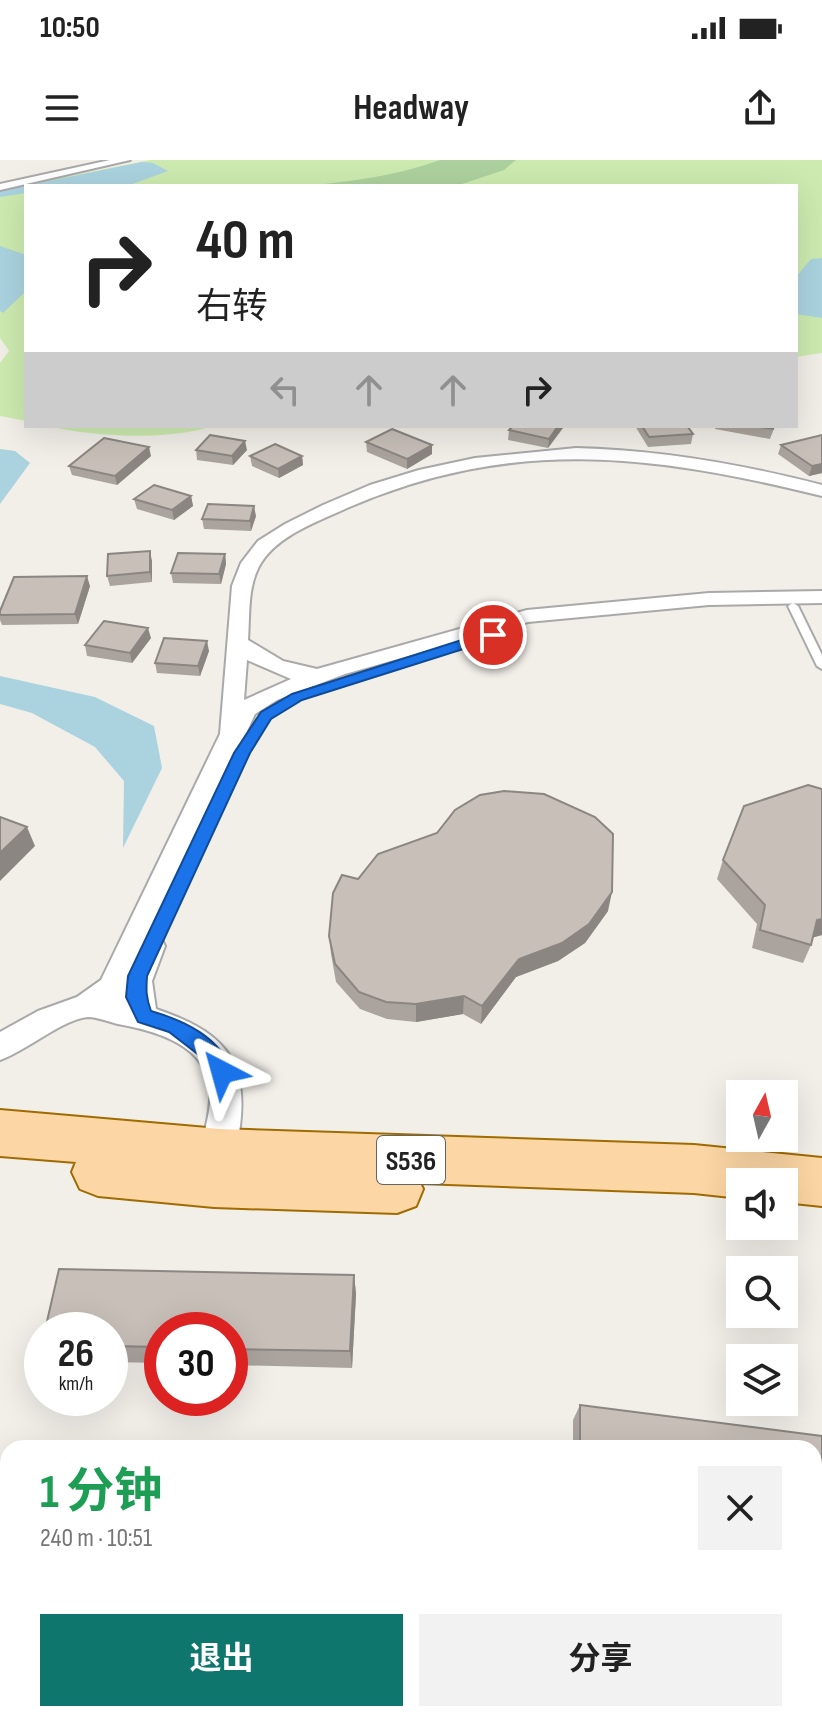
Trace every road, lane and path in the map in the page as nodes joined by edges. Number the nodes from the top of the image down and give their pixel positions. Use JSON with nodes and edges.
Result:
{"nodes":[{"id":1,"x":87,"y":160,"type":"edge"},
{"id":2,"x":125,"y":160,"type":"edge"},
{"id":3,"x":0,"y":179,"type":"edge"},
{"id":4,"x":0,"y":187,"type":"edge"},
{"id":5,"x":822,"y":491,"type":"edge"},
{"id":6,"x":822,"y":597,"type":"edge"},
{"id":7,"x":793,"y":606,"type":"junction"},
{"id":8,"x":822,"y":608,"type":"edge"},
{"id":9,"x":238,"y":642,"type":"junction"},
{"id":10,"x":822,"y":666,"type":"edge"},
{"id":11,"x":319,"y":676,"type":"junction"},
{"id":12,"x":229,"y":739,"type":"junction"},
{"id":13,"x":87,"y":1005,"type":"junction"},
{"id":14,"x":144,"y":1017,"type":"junction"},
{"id":15,"x":0,"y":1047,"type":"edge"},
{"id":16,"x":0,"y":1133,"type":"edge"},
{"id":17,"x":0,"y":1163,"type":"edge"},
{"id":18,"x":216,"y":1167,"type":"junction"},
{"id":19,"x":822,"y":1182,"type":"edge"},
{"id":20,"x":726,"y":1201,"type":"edge"},
{"id":21,"x":798,"y":1206,"type":"edge"},
{"id":22,"x":822,"y":1209,"type":"edge"}],
"edges":[{"from":1,"to":3,"type":"street"},
{"from":2,"to":4,"type":"street"},
{"from":5,"to":9,"type":"street"},
{"from":6,"to":11,"type":"street"},
{"from":7,"to":8,"type":"street"},
{"from":7,"to":10,"type":"lane"},
{"from":7,"to":14,"type":"street"},
{"from":9,"to":11,"type":"street"},
{"from":9,"to":12,"type":"street"},
{"from":11,"to":12,"type":"street"},
{"from":12,"to":13,"type":"street"},
{"from":13,"to":14,"type":"street"},
{"from":13,"to":15,"type":"street"},
{"from":14,"to":18,"type":"street"},
{"from":16,"to":18,"type":"main road","number":"S536"},
{"from":17,"to":18,"type":"main road","number":"S536"},
{"from":18,"to":19,"type":"main road","number":"S536"},
{"from":18,"to":20,"type":"main road","number":"S536"},
{"from":21,"to":22,"type":"main road"}]}
